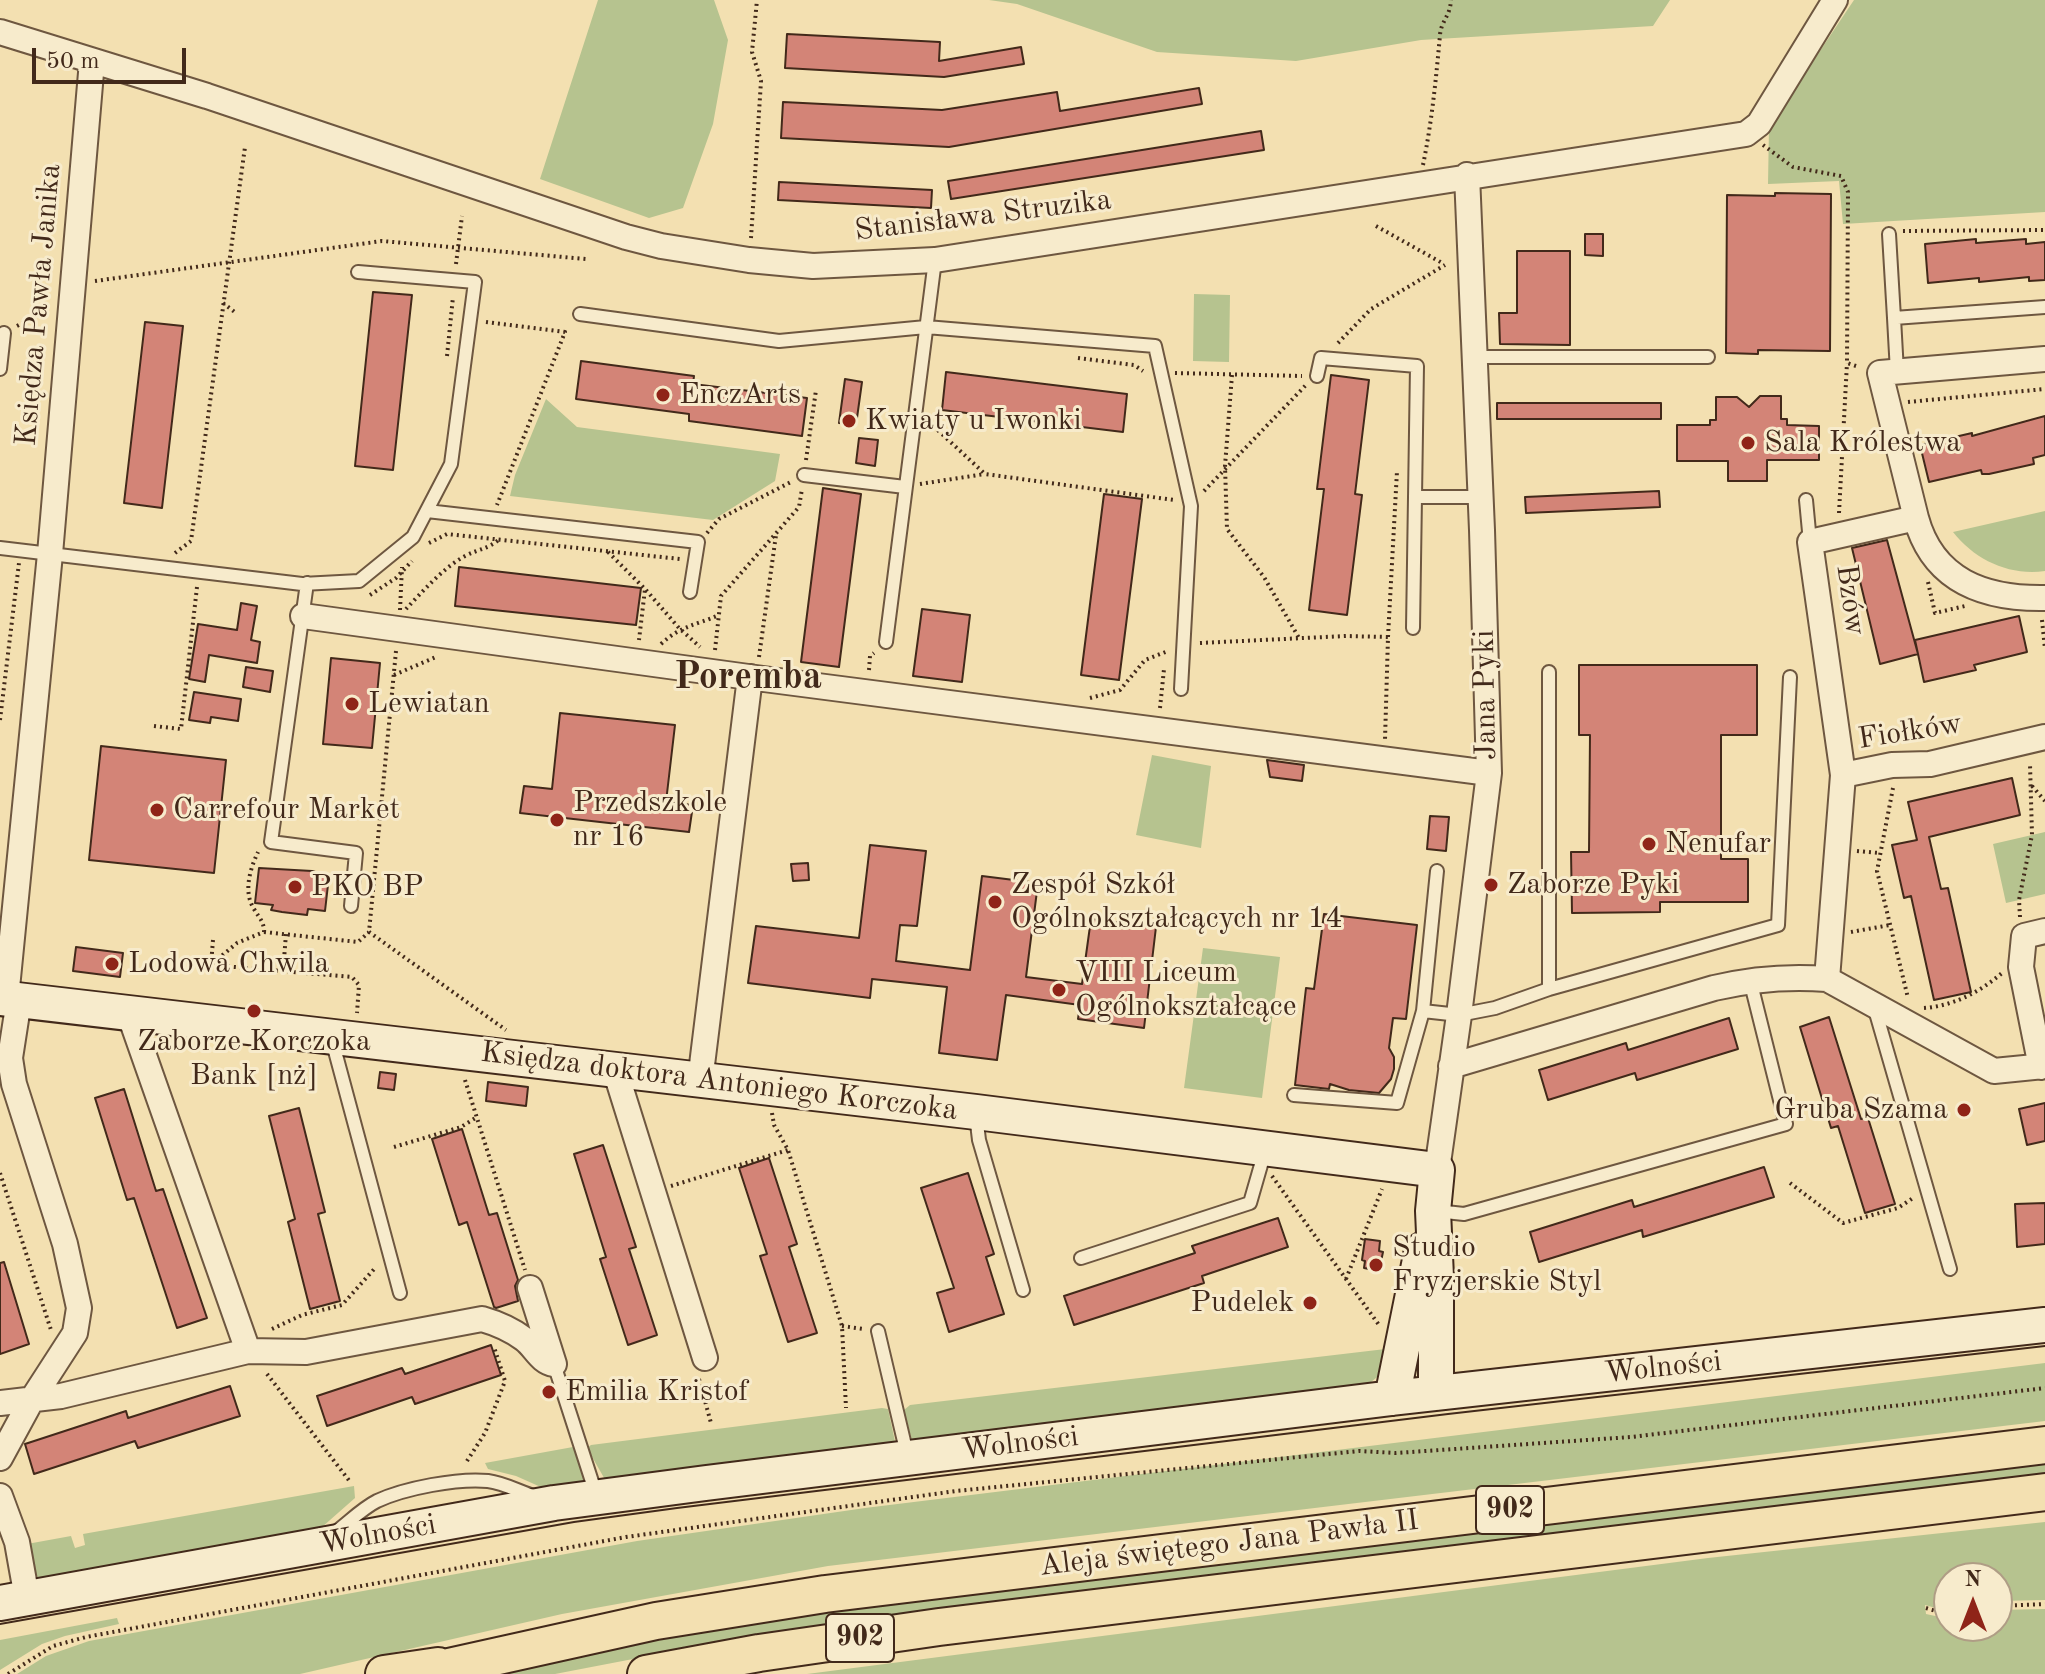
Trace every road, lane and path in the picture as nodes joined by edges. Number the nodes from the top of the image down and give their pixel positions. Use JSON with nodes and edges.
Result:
{"nodes":[{"id":1,"x":757,"y":0,"type":"edge"},
{"id":2,"x":1451,"y":0,"type":"edge"},
{"id":3,"x":1835,"y":0,"type":"edge"},
{"id":4,"x":0,"y":32,"type":"edge"},
{"id":5,"x":92,"y":61,"type":"junction"},
{"id":6,"x":1752,"y":129,"type":"junction"},
{"id":7,"x":245,"y":147,"type":"dead end"},
{"id":8,"x":1467,"y":175,"type":"junction"},
{"id":9,"x":1420,"y":183,"type":"junction"},
{"id":10,"x":462,"y":216,"type":"dead end"},
{"id":11,"x":1376,"y":226,"type":"dead end"},
{"id":12,"x":2045,"y":230,"type":"edge"},
{"id":13,"x":1889,"y":234,"type":"joint"},
{"id":14,"x":459,"y":247,"type":"junction"},
{"id":15,"x":586,"y":259,"type":"dead end"},
{"id":16,"x":749,"y":260,"type":"junction"},
{"id":17,"x":935,"y":260,"type":"junction"},
{"id":18,"x":229,"y":261,"type":"junction"},
{"id":19,"x":358,"y":272,"type":"dead end"},
{"id":20,"x":454,"y":279,"type":"junction"},
{"id":21,"x":72,"y":291,"type":"junction"},
{"id":22,"x":223,"y":303,"type":"junction"},
{"id":23,"x":2045,"y":307,"type":"edge"},
{"id":24,"x":236,"y":313,"type":"dead end"},
{"id":25,"x":580,"y":314,"type":"dead end"},
{"id":26,"x":1894,"y":318,"type":"junction"},
{"id":27,"x":490,"y":322,"type":"dead end"},
{"id":28,"x":926,"y":327,"type":"junction"},
{"id":29,"x":4,"y":333,"type":"joint"},
{"id":30,"x":1072,"y":357,"type":"dead end"},
{"id":31,"x":1475,"y":357,"type":"junction"},
{"id":32,"x":1708,"y":357,"type":"dead end"},
{"id":33,"x":1321,"y":358,"type":"junction"},
{"id":34,"x":2045,"y":359,"type":"edge"},
{"id":35,"x":1847,"y":363,"type":"junction"},
{"id":36,"x":446,"y":364,"type":"dead end"},
{"id":37,"x":0,"y":369,"type":"edge"},
{"id":38,"x":1145,"y":372,"type":"dead end"},
{"id":39,"x":1888,"y":373,"type":"junction"},
{"id":40,"x":1196,"y":374,"type":"dead end"},
{"id":41,"x":1232,"y":375,"type":"junction"},
{"id":42,"x":1317,"y":376,"type":"junction"},
{"id":43,"x":2045,"y":389,"type":"edge"},
{"id":44,"x":816,"y":390,"type":"dead end"},
{"id":45,"x":1888,"y":404,"type":"junction"},
{"id":46,"x":915,"y":409,"type":"junction"},
{"id":47,"x":1398,"y":461,"type":"dead end"},
{"id":48,"x":1225,"y":466,"type":"junction"},
{"id":49,"x":985,"y":474,"type":"junction"},
{"id":50,"x":804,"y":475,"type":"junction"},
{"id":51,"x":905,"y":487,"type":"junction"},
{"id":52,"x":1415,"y":497,"type":"junction"},
{"id":53,"x":1481,"y":497,"type":"junction"},
{"id":54,"x":1189,"y":498,"type":"junction"},
{"id":55,"x":1806,"y":500,"type":"dead end"},
{"id":56,"x":427,"y":511,"type":"junction"},
{"id":57,"x":492,"y":518,"type":"junction"},
{"id":58,"x":1916,"y":518,"type":"junction"},
{"id":59,"x":716,"y":525,"type":"dead end"},
{"id":60,"x":776,"y":533,"type":"junction"},
{"id":61,"x":1837,"y":536,"type":"junction"},
{"id":62,"x":485,"y":538,"type":"junction"},
{"id":63,"x":500,"y":539,"type":"junction"},
{"id":64,"x":1810,"y":542,"type":"junction"},
{"id":65,"x":403,"y":545,"type":"junction"},
{"id":66,"x":425,"y":546,"type":"dead end"},
{"id":67,"x":0,"y":548,"type":"edge"},
{"id":68,"x":20,"y":550,"type":"junction"},
{"id":69,"x":607,"y":551,"type":"junction"},
{"id":70,"x":50,"y":554,"type":"junction"},
{"id":71,"x":417,"y":555,"type":"dead end"},
{"id":72,"x":186,"y":557,"type":"dead end"},
{"id":73,"x":695,"y":561,"type":"junction"},
{"id":74,"x":402,"y":573,"type":"junction"},
{"id":75,"x":307,"y":583,"type":"junction"},
{"id":76,"x":197,"y":585,"type":"dead end"},
{"id":77,"x":645,"y":589,"type":"junction"},
{"id":78,"x":690,"y":592,"type":"dead end"},
{"id":79,"x":2044,"y":598,"type":"edge"},
{"id":80,"x":361,"y":599,"type":"dead end"},
{"id":81,"x":719,"y":615,"type":"junction"},
{"id":82,"x":303,"y":616,"type":"junction"},
{"id":83,"x":679,"y":628,"type":"junction"},
{"id":84,"x":1413,"y":628,"type":"dead end"},
{"id":85,"x":399,"y":629,"type":"junction"},
{"id":86,"x":1167,"y":637,"type":"dead end"},
{"id":87,"x":1388,"y":637,"type":"junction"},
{"id":88,"x":1299,"y":638,"type":"junction"},
{"id":89,"x":886,"y":642,"type":"joint"},
{"id":90,"x":1184,"y":647,"type":"junction"},
{"id":91,"x":2045,"y":649,"type":"edge"},
{"id":92,"x":1165,"y":652,"type":"junction"},
{"id":93,"x":637,"y":662,"type":"junction"},
{"id":94,"x":713,"y":666,"type":"junction"},
{"id":95,"x":1549,"y":672,"type":"dead end"},
{"id":96,"x":1790,"y":677,"type":"dead end"},
{"id":97,"x":753,"y":678,"type":"junction"},
{"id":98,"x":1181,"y":689,"type":"dead end"},
{"id":99,"x":867,"y":692,"type":"junction"},
{"id":100,"x":1077,"y":702,"type":"dead end"},
{"id":101,"x":0,"y":720,"type":"edge"},
{"id":102,"x":154,"y":726,"type":"dead end"},
{"id":103,"x":1158,"y":730,"type":"junction"},
{"id":104,"x":2037,"y":739,"type":"edge"},
{"id":105,"x":1385,"y":759,"type":"junction"},
{"id":106,"x":1489,"y":773,"type":"junction"},
{"id":107,"x":1843,"y":775,"type":"junction"},
{"id":108,"x":1894,"y":784,"type":"dead end"},
{"id":109,"x":2030,"y":784,"type":"junction"},
{"id":110,"x":2045,"y":801,"type":"edge"},
{"id":111,"x":271,"y":842,"type":"junction"},
{"id":112,"x":1852,"y":851,"type":"dead end"},
{"id":113,"x":1879,"y":853,"type":"junction"},
{"id":114,"x":1437,"y":871,"type":"dead end"},
{"id":115,"x":351,"y":906,"type":"dead end"},
{"id":116,"x":1890,"y":925,"type":"junction"},
{"id":117,"x":264,"y":932,"type":"junction"},
{"id":118,"x":369,"y":932,"type":"junction"},
{"id":119,"x":1845,"y":933,"type":"dead end"},
{"id":120,"x":286,"y":934,"type":"junction"},
{"id":121,"x":213,"y":940,"type":"dead end"},
{"id":122,"x":2030,"y":941,"type":"edge"},
{"id":123,"x":211,"y":965,"type":"junction"},
{"id":124,"x":283,"y":972,"type":"junction"},
{"id":125,"x":1827,"y":979,"type":"junction"},
{"id":126,"x":1750,"y":980,"type":"junction"},
{"id":127,"x":1549,"y":989,"type":"junction"},
{"id":128,"x":8,"y":999,"type":"edge"},
{"id":129,"x":1874,"y":1006,"type":"junction"},
{"id":130,"x":1423,"y":1011,"type":"junction"},
{"id":131,"x":129,"y":1013,"type":"junction"},
{"id":132,"x":1459,"y":1015,"type":"junction"},
{"id":133,"x":344,"y":1028,"type":"junction"},
{"id":134,"x":510,"y":1032,"type":"dead end"},
{"id":135,"x":8,"y":1036,"type":"edge"},
{"id":136,"x":458,"y":1052,"type":"junction"},
{"id":137,"x":1451,"y":1066,"type":"junction"},
{"id":138,"x":2043,"y":1067,"type":"edge"},
{"id":139,"x":615,"y":1070,"type":"junction"},
{"id":140,"x":700,"y":1081,"type":"junction"},
{"id":141,"x":1294,"y":1095,"type":"dead end"},
{"id":142,"x":772,"y":1110,"type":"dead end"},
{"id":143,"x":976,"y":1112,"type":"junction"},
{"id":144,"x":477,"y":1117,"type":"junction"},
{"id":145,"x":394,"y":1147,"type":"dead end"},
{"id":146,"x":788,"y":1150,"type":"junction"},
{"id":147,"x":1264,"y":1154,"type":"junction"},
{"id":148,"x":1437,"y":1170,"type":"junction"},
{"id":149,"x":0,"y":1173,"type":"edge"},
{"id":150,"x":1386,"y":1179,"type":"dead end"},
{"id":151,"x":1790,"y":1183,"type":"dead end"},
{"id":152,"x":653,"y":1191,"type":"junction"},
{"id":153,"x":1913,"y":1198,"type":"dead end"},
{"id":154,"x":1433,"y":1211,"type":"junction"},
{"id":155,"x":1081,"y":1258,"type":"dead end"},
{"id":156,"x":376,"y":1267,"type":"dead end"},
{"id":157,"x":1950,"y":1269,"type":"dead end"},
{"id":158,"x":1346,"y":1279,"type":"junction"},
{"id":159,"x":530,"y":1288,"type":"joint"},
{"id":160,"x":1023,"y":1290,"type":"dead end"},
{"id":161,"x":400,"y":1293,"type":"dead end"},
{"id":162,"x":482,"y":1319,"type":"junction"},
{"id":163,"x":2045,"y":1325,"type":"edge"},
{"id":164,"x":842,"y":1326,"type":"junction"},
{"id":165,"x":1383,"y":1330,"type":"dead end"},
{"id":166,"x":878,"y":1331,"type":"joint"},
{"id":167,"x":248,"y":1351,"type":"junction"},
{"id":168,"x":60,"y":1357,"type":"junction"},
{"id":169,"x":705,"y":1358,"type":"dead end"},
{"id":170,"x":554,"y":1364,"type":"junction"},
{"id":171,"x":2045,"y":1388,"type":"edge"},
{"id":172,"x":1436,"y":1393,"type":"junction"},
{"id":173,"x":1392,"y":1398,"type":"junction"},
{"id":174,"x":31,"y":1401,"type":"junction"},
{"id":175,"x":0,"y":1403,"type":"edge"},
{"id":176,"x":846,"y":1408,"type":"dead end"},
{"id":177,"x":2045,"y":1445,"type":"edge"},
{"id":178,"x":0,"y":1458,"type":"edge"},
{"id":179,"x":908,"y":1458,"type":"junction"},
{"id":180,"x":467,"y":1461,"type":"dead end"},
{"id":181,"x":351,"y":1483,"type":"dead end"},
{"id":182,"x":2045,"y":1492,"type":"edge"},
{"id":183,"x":0,"y":1496,"type":"edge"},
{"id":184,"x":597,"y":1498,"type":"junction"},
{"id":185,"x":14,"y":1601,"type":"edge"},
{"id":186,"x":2045,"y":1604,"type":"edge"},
{"id":187,"x":2013,"y":1605,"type":"edge"},
{"id":188,"x":1926,"y":1608,"type":"dead end"},
{"id":189,"x":1933,"y":1610,"type":"edge"},
{"id":190,"x":471,"y":1660,"type":"junction"},
{"id":191,"x":8,"y":1674,"type":"edge"},
{"id":192,"x":384,"y":1674,"type":"edge"},
{"id":193,"x":417,"y":1674,"type":"edge"},
{"id":194,"x":646,"y":1674,"type":"edge"}],
"edges":[{"from":1,"to":16,"type":"path"},
{"from":2,"to":9,"type":"path"},
{"from":3,"to":6,"type":"street"},
{"from":4,"to":5,"type":"street","name":"Stanisława Struzika"},
{"from":5,"to":16,"type":"street","name":"Stanisława Struzika"},
{"from":5,"to":21,"type":"street","name":"Księdza Pawła Janika"},
{"from":6,"to":8,"type":"street","name":"Stanisława Struzika"},
{"from":6,"to":35,"type":"path"},
{"from":7,"to":18,"type":"path"},
{"from":8,"to":9,"type":"street","name":"Stanisława Struzika"},
{"from":8,"to":31,"type":"street","name":"Jana Pyki"},
{"from":9,"to":17,"type":"street","name":"Stanisława Struzika"},
{"from":10,"to":14,"type":"path"},
{"from":11,"to":33,"type":"path"},
{"from":12,"to":13,"type":"path"},
{"from":13,"to":26,"type":"lane"},
{"from":14,"to":15,"type":"path"},
{"from":14,"to":18,"type":"path"},
{"from":14,"to":20,"type":"path"},
{"from":16,"to":17,"type":"street","name":"Stanisława Struzika"},
{"from":17,"to":28,"type":"lane"},
{"from":18,"to":21,"type":"path"},
{"from":18,"to":22,"type":"path"},
{"from":19,"to":20,"type":"lane"},
{"from":20,"to":36,"type":"path"},
{"from":20,"to":56,"type":"lane"},
{"from":21,"to":29,"type":"path"},
{"from":21,"to":70,"type":"street","name":"Księdza Pawła Janika"},
{"from":22,"to":24,"type":"path"},
{"from":22,"to":72,"type":"path"},
{"from":23,"to":26,"type":"lane"},
{"from":25,"to":28,"type":"lane"},
{"from":26,"to":39,"type":"lane"},
{"from":27,"to":57,"type":"path"},
{"from":28,"to":46,"type":"lane"},
{"from":28,"to":54,"type":"lane"},
{"from":29,"to":37,"type":"lane"},
{"from":30,"to":38,"type":"path"},
{"from":31,"to":32,"type":"lane"},
{"from":31,"to":53,"type":"street","name":"Jana Pyki"},
{"from":33,"to":42,"type":"lane"},
{"from":33,"to":52,"type":"lane"},
{"from":34,"to":39,"type":"street"},
{"from":35,"to":39,"type":"path"},
{"from":35,"to":61,"type":"path"},
{"from":39,"to":45,"type":"street"},
{"from":40,"to":41,"type":"path"},
{"from":41,"to":42,"type":"path"},
{"from":41,"to":48,"type":"path"},
{"from":42,"to":48,"type":"path"},
{"from":43,"to":45,"type":"path"},
{"from":44,"to":50,"type":"path"},
{"from":45,"to":58,"type":"street"},
{"from":46,"to":49,"type":"path"},
{"from":46,"to":51,"type":"lane"},
{"from":47,"to":87,"type":"path"},
{"from":48,"to":54,"type":"path"},
{"from":48,"to":88,"type":"path"},
{"from":49,"to":51,"type":"path"},
{"from":49,"to":54,"type":"path"},
{"from":50,"to":51,"type":"lane"},
{"from":50,"to":59,"type":"path"},
{"from":50,"to":60,"type":"path"},
{"from":51,"to":89,"type":"lane"},
{"from":52,"to":53,"type":"lane"},
{"from":52,"to":84,"type":"lane"},
{"from":53,"to":106,"type":"street","name":"Jana Pyki"},
{"from":54,"to":90,"type":"lane"},
{"from":55,"to":64,"type":"lane"},
{"from":56,"to":57,"type":"lane"},
{"from":56,"to":65,"type":"lane"},
{"from":57,"to":62,"type":"path"},
{"from":57,"to":73,"type":"lane"},
{"from":58,"to":61,"type":"street","name":"Bzów"},
{"from":58,"to":79,"type":"street"},
{"from":60,"to":81,"type":"path"},
{"from":60,"to":97,"type":"path"},
{"from":61,"to":64,"type":"street","name":"Bzów"},
{"from":62,"to":63,"type":"path"},
{"from":62,"to":66,"type":"path"},
{"from":63,"to":69,"type":"path"},
{"from":63,"to":74,"type":"path"},
{"from":64,"to":107,"type":"street","name":"Bzów"},
{"from":65,"to":74,"type":"path"},
{"from":65,"to":75,"type":"lane"},
{"from":67,"to":68,"type":"lane"},
{"from":68,"to":70,"type":"lane"},
{"from":68,"to":101,"type":"path"},
{"from":69,"to":73,"type":"path"},
{"from":69,"to":77,"type":"path"},
{"from":70,"to":75,"type":"lane"},
{"from":70,"to":128,"type":"street","name":"Księdza Pawła Janika"},
{"from":71,"to":74,"type":"path"},
{"from":73,"to":78,"type":"lane"},
{"from":74,"to":80,"type":"path"},
{"from":75,"to":82,"type":"lane"},
{"from":76,"to":102,"type":"path"},
{"from":77,"to":83,"type":"path"},
{"from":77,"to":93,"type":"path"},
{"from":79,"to":91,"type":"path"},
{"from":81,"to":83,"type":"path"},
{"from":81,"to":94,"type":"path"},
{"from":82,"to":85,"type":"street"},
{"from":82,"to":111,"type":"lane"},
{"from":83,"to":93,"type":"path"},
{"from":83,"to":94,"type":"path"},
{"from":85,"to":93,"type":"street"},
{"from":85,"to":118,"type":"path"},
{"from":86,"to":92,"type":"path"},
{"from":87,"to":88,"type":"path"},
{"from":87,"to":105,"type":"path"},
{"from":88,"to":90,"type":"path"},
{"from":89,"to":99,"type":"path"},
{"from":90,"to":92,"type":"path"},
{"from":90,"to":98,"type":"lane"},
{"from":92,"to":100,"type":"path"},
{"from":92,"to":103,"type":"path"},
{"from":93,"to":94,"type":"street"},
{"from":94,"to":97,"type":"street"},
{"from":95,"to":127,"type":"lane"},
{"from":96,"to":127,"type":"lane"},
{"from":97,"to":99,"type":"street"},
{"from":97,"to":140,"type":"street"},
{"from":99,"to":103,"type":"street"},
{"from":103,"to":105,"type":"street"},
{"from":104,"to":107,"type":"street","name":"Fiołków"},
{"from":104,"to":109,"type":"path"},
{"from":105,"to":106,"type":"street"},
{"from":106,"to":132,"type":"street","name":"Jana Pyki"},
{"from":107,"to":125,"type":"street","name":"Fiołków"},
{"from":108,"to":113,"type":"path"},
{"from":109,"to":110,"type":"path"},
{"from":109,"to":122,"type":"path"},
{"from":111,"to":115,"type":"lane"},
{"from":111,"to":117,"type":"path"},
{"from":112,"to":113,"type":"path"},
{"from":113,"to":116,"type":"path"},
{"from":114,"to":130,"type":"lane"},
{"from":116,"to":119,"type":"path"},
{"from":116,"to":122,"type":"path"},
{"from":117,"to":120,"type":"path"},
{"from":117,"to":123,"type":"path"},
{"from":118,"to":120,"type":"path"},
{"from":118,"to":134,"type":"path"},
{"from":120,"to":124,"type":"path"},
{"from":121,"to":123,"type":"path"},
{"from":122,"to":138,"type":"street"},
{"from":123,"to":124,"type":"path"},
{"from":124,"to":133,"type":"path"},
{"from":125,"to":126,"type":"street"},
{"from":125,"to":129,"type":"street"},
{"from":126,"to":137,"type":"street"},
{"from":126,"to":154,"type":"lane"},
{"from":127,"to":132,"type":"lane"},
{"from":128,"to":131,"type":"street","name":"Księdza doktora Antoniego Korczoka"},
{"from":128,"to":135,"type":"street","name":"Księdza Pawła Janika"},
{"from":129,"to":138,"type":"street"},
{"from":129,"to":157,"type":"lane"},
{"from":130,"to":132,"type":"lane"},
{"from":130,"to":141,"type":"lane"},
{"from":131,"to":133,"type":"street","name":"Księdza doktora Antoniego Korczoka"},
{"from":131,"to":167,"type":"street"},
{"from":132,"to":137,"type":"street","name":"Jana Pyki"},
{"from":133,"to":136,"type":"street","name":"Księdza doktora Antoniego Korczoka"},
{"from":133,"to":161,"type":"lane"},
{"from":135,"to":168,"type":"street","name":"Księdza Pawła Janika"},
{"from":136,"to":139,"type":"street","name":"Księdza doktora Antoniego Korczoka"},
{"from":136,"to":144,"type":"path"},
{"from":137,"to":148,"type":"street","name":"Jana Pyki"},
{"from":139,"to":140,"type":"street","name":"Księdza doktora Antoniego Korczoka"},
{"from":139,"to":152,"type":"street"},
{"from":140,"to":143,"type":"street","name":"Księdza doktora Antoniego Korczoka"},
{"from":142,"to":146,"type":"path"},
{"from":143,"to":147,"type":"street","name":"Księdza doktora Antoniego Korczoka"},
{"from":143,"to":160,"type":"lane"},
{"from":144,"to":145,"type":"path"},
{"from":144,"to":159,"type":"path"},
{"from":146,"to":152,"type":"path"},
{"from":146,"to":164,"type":"path"},
{"from":147,"to":148,"type":"street","name":"Księdza doktora Antoniego Korczoka"},
{"from":147,"to":155,"type":"lane"},
{"from":147,"to":158,"type":"path"},
{"from":148,"to":154,"type":"street","name":"Jana Pyki"},
{"from":149,"to":168,"type":"path"},
{"from":150,"to":158,"type":"path"},
{"from":151,"to":153,"type":"path"},
{"from":152,"to":169,"type":"street"},
{"from":154,"to":172,"type":"street","name":"Jana Pyki"},
{"from":154,"to":173,"type":"street","name":"Jana Pyki"},
{"from":156,"to":167,"type":"path"},
{"from":158,"to":165,"type":"path"},
{"from":159,"to":170,"type":"street"},
{"from":162,"to":167,"type":"street"},
{"from":162,"to":170,"type":"street"},
{"from":162,"to":180,"type":"path"},
{"from":163,"to":172,"type":"street","name":"Wolności"},
{"from":164,"to":166,"type":"path"},
{"from":164,"to":176,"type":"path"},
{"from":166,"to":179,"type":"lane"},
{"from":167,"to":174,"type":"street"},
{"from":167,"to":181,"type":"path"},
{"from":168,"to":174,"type":"street","name":"Księdza Pawła Janika"},
{"from":170,"to":184,"type":"lane"},
{"from":171,"to":191,"type":"path"},
{"from":172,"to":173,"type":"street","name":"Wolności"},
{"from":173,"to":179,"type":"street","name":"Wolności"},
{"from":174,"to":175,"type":"street"},
{"from":174,"to":178,"type":"street","name":"Księdza Pawła Janika"},
{"from":177,"to":190,"type":"main road","name":"Aleja świętego Jana Pawła II","number":"902"},
{"from":179,"to":184,"type":"street","name":"Wolności"},
{"from":182,"to":194,"type":"main road","name":"Aleja świętego Jana Pawła II","number":"902"},
{"from":183,"to":185,"type":"street"},
{"from":184,"to":185,"type":"street","name":"Wolności"},
{"from":186,"to":187,"type":"path"},
{"from":188,"to":189,"type":"path"},
{"from":190,"to":192,"type":"main road"},
{"from":190,"to":193,"type":"main road","name":"Aleja świętego Jana Pawła II","number":"902"}]}
